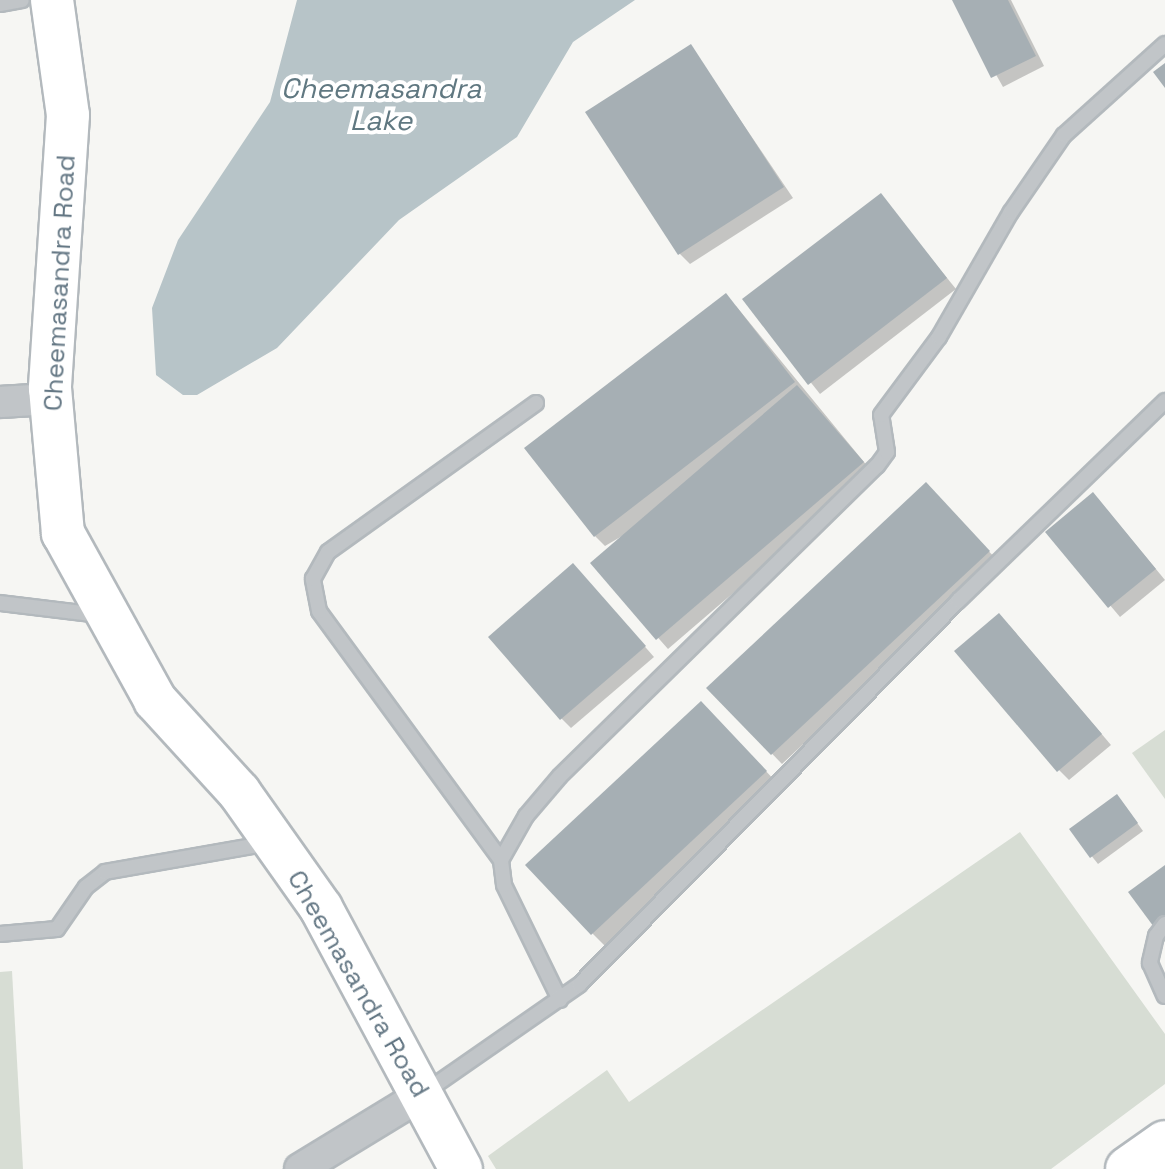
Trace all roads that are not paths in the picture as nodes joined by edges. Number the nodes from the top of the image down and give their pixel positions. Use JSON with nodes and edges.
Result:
{"nodes":[{"id":1,"x":22,"y":0,"type":"edge"},
{"id":2,"x":52,"y":0,"type":"edge"},
{"id":3,"x":0,"y":4,"type":"edge"},
{"id":4,"x":1165,"y":44,"type":"edge"},
{"id":5,"x":51,"y":399,"type":"junction"},
{"id":6,"x":1165,"y":401,"type":"edge"},
{"id":7,"x":0,"y":402,"type":"edge"},
{"id":8,"x":536,"y":403,"type":"dead end"},
{"id":9,"x":0,"y":603,"type":"edge"},
{"id":10,"x":109,"y":617,"type":"junction"},
{"id":11,"x":274,"y":842,"type":"junction"},
{"id":12,"x":501,"y":860,"type":"junction"},
{"id":13,"x":1165,"y":924,"type":"edge"},
{"id":14,"x":0,"y":934,"type":"edge"},
{"id":15,"x":1165,"y":996,"type":"edge"},
{"id":16,"x":560,"y":1000,"type":"junction"},
{"id":17,"x":421,"y":1095,"type":"junction"},
{"id":18,"x":1165,"y":1143,"type":"edge"},
{"id":19,"x":300,"y":1169,"type":"edge"},
{"id":20,"x":461,"y":1169,"type":"edge"},
{"id":21,"x":1128,"y":1169,"type":"edge"}],
"edges":[{"from":1,"to":3,"type":"lane"},
{"from":2,"to":5,"type":"street","name":"Cheemasandra Road"},
{"from":4,"to":12,"type":"lane"},
{"from":5,"to":7,"type":"street"},
{"from":5,"to":10,"type":"street","name":"Cheemasandra Road"},
{"from":6,"to":16,"type":"lane"},
{"from":8,"to":12,"type":"lane"},
{"from":9,"to":10,"type":"lane"},
{"from":10,"to":11,"type":"street","name":"Cheemasandra Road"},
{"from":11,"to":14,"type":"lane"},
{"from":11,"to":17,"type":"street","name":"Cheemasandra Road"},
{"from":12,"to":16,"type":"lane"},
{"from":13,"to":15,"type":"lane"},
{"from":16,"to":17,"type":"lane"},
{"from":17,"to":19,"type":"street"},
{"from":17,"to":20,"type":"street","name":"Cheemasandra Road"},
{"from":18,"to":21,"type":"main road"}]}
